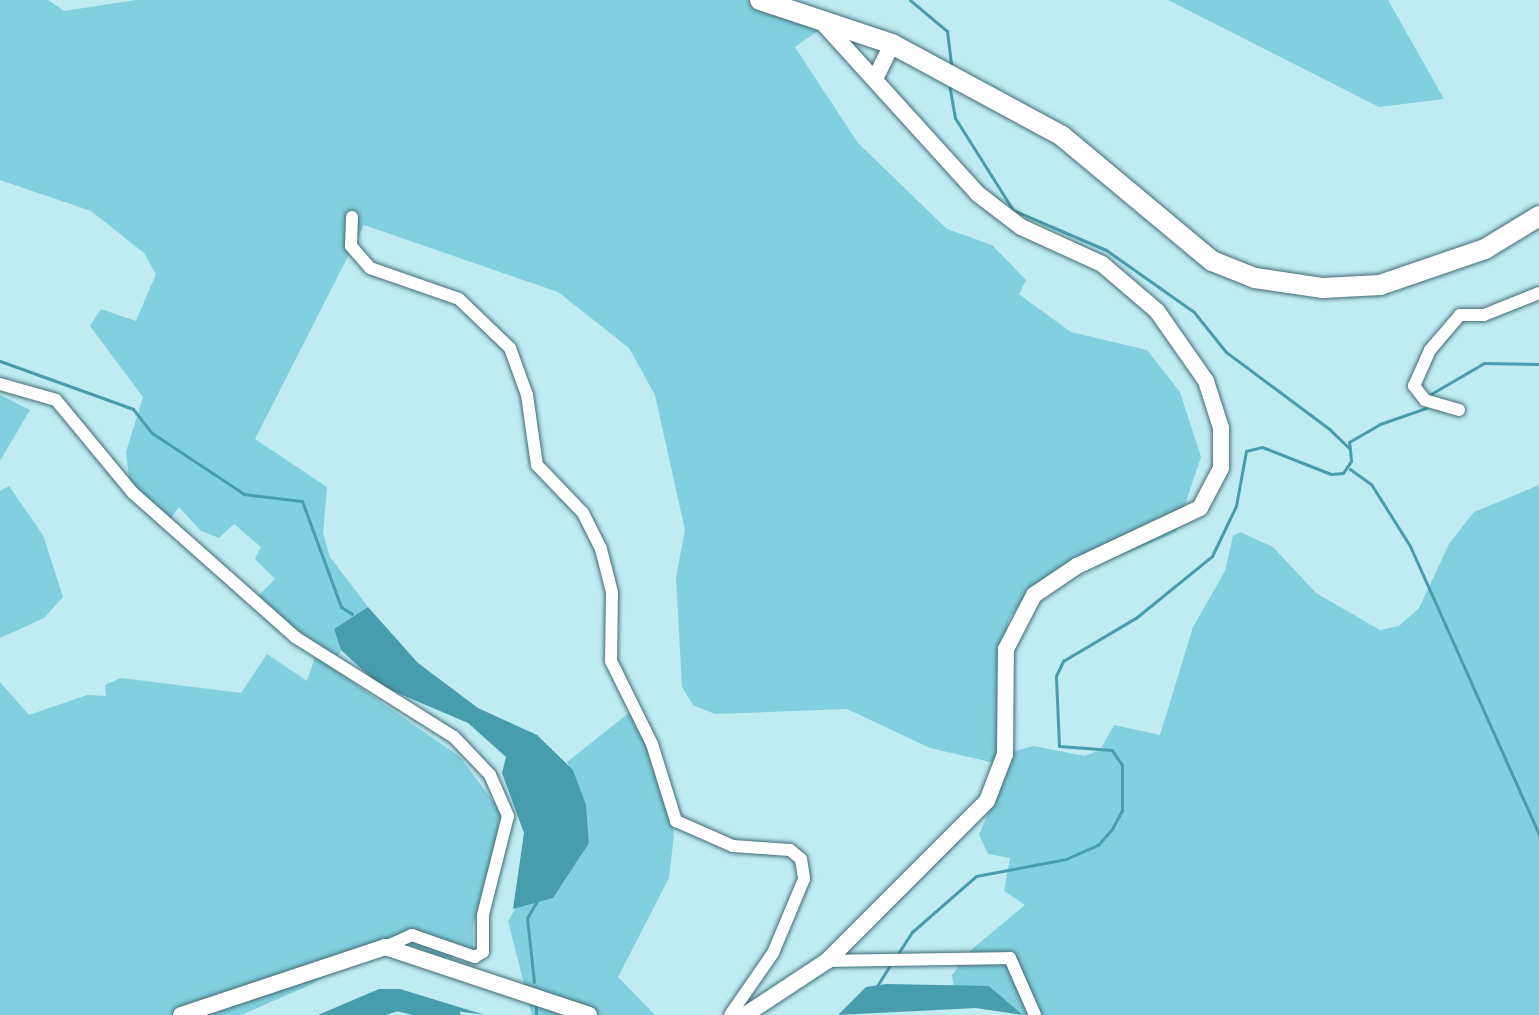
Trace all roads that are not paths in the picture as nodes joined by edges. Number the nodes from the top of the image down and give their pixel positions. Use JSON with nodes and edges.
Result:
{"nodes":[{"id":1,"x":760,"y":0,"type":"edge"},
{"id":2,"x":822,"y":22,"type":"junction"},
{"id":3,"x":892,"y":44,"type":"junction"},
{"id":4,"x":875,"y":79,"type":"junction"},
{"id":5,"x":1539,"y":216,"type":"edge"},
{"id":6,"x":352,"y":217,"type":"dead end"},
{"id":7,"x":1539,"y":293,"type":"edge"},
{"id":8,"x":0,"y":384,"type":"edge"},
{"id":9,"x":1459,"y":410,"type":"dead end"},
{"id":10,"x":385,"y":947,"type":"junction"},
{"id":11,"x":827,"y":961,"type":"junction"},
{"id":12,"x":181,"y":1015,"type":"edge"},
{"id":13,"x":589,"y":1015,"type":"edge"},
{"id":14,"x":730,"y":1015,"type":"edge"},
{"id":15,"x":745,"y":1015,"type":"edge"},
{"id":16,"x":1035,"y":1015,"type":"edge"}],
"edges":[{"from":1,"to":2,"type":"main road"},
{"from":2,"to":3,"type":"main road"},
{"from":2,"to":4,"type":"street"},
{"from":3,"to":4,"type":"street"},
{"from":3,"to":5,"type":"main road"},
{"from":4,"to":11,"type":"street"},
{"from":6,"to":14,"type":"street"},
{"from":7,"to":9,"type":"street"},
{"from":8,"to":10,"type":"street"},
{"from":10,"to":12,"type":"street"},
{"from":10,"to":13,"type":"street"},
{"from":11,"to":15,"type":"street"},
{"from":11,"to":16,"type":"street"}]}
